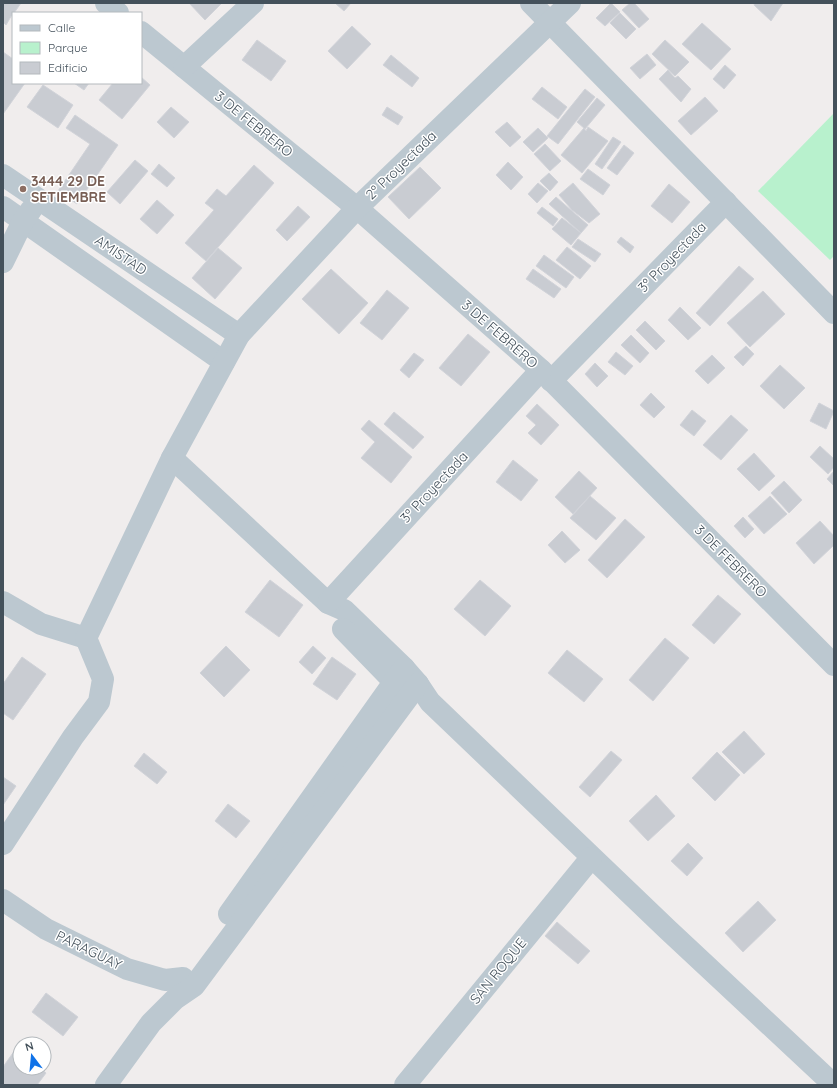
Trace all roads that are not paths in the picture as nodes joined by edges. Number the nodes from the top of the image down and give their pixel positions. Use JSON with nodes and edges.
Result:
{"nodes":[{"id":1,"x":106,"y":3,"type":"edge"},
{"id":2,"x":253,"y":3,"type":"edge"},
{"id":3,"x":530,"y":3,"type":"edge"},
{"id":4,"x":570,"y":3,"type":"edge"},
{"id":5,"x":117,"y":12,"type":"edge"},
{"id":6,"x":550,"y":22,"type":"junction"},
{"id":7,"x":142,"y":33,"type":"edge"},
{"id":8,"x":184,"y":67,"type":"junction"},
{"id":9,"x":3,"y":175,"type":"edge"},
{"id":10,"x":38,"y":199,"type":"junction"},
{"id":11,"x":726,"y":202,"type":"junction"},
{"id":12,"x":3,"y":207,"type":"edge"},
{"id":13,"x":357,"y":208,"type":"junction"},
{"id":14,"x":23,"y":221,"type":"junction"},
{"id":15,"x":3,"y":262,"type":"edge"},
{"id":16,"x":834,"y":313,"type":"edge"},
{"id":17,"x":239,"y":335,"type":"junction"},
{"id":18,"x":224,"y":362,"type":"junction"},
{"id":19,"x":546,"y":376,"type":"junction"},
{"id":20,"x":172,"y":458,"type":"junction"},
{"id":21,"x":3,"y":602,"type":"edge"},
{"id":22,"x":328,"y":603,"type":"junction"},
{"id":23,"x":86,"y":638,"type":"junction"},
{"id":24,"x":834,"y":665,"type":"edge"},
{"id":25,"x":406,"y":683,"type":"junction"},
{"id":26,"x":3,"y":844,"type":"edge"},
{"id":27,"x":591,"y":858,"type":"junction"},
{"id":28,"x":3,"y":900,"type":"edge"},
{"id":29,"x":183,"y":978,"type":"junction"},
{"id":30,"x":175,"y":999,"type":"junction"},
{"id":31,"x":106,"y":1085,"type":"edge"},
{"id":32,"x":405,"y":1085,"type":"edge"},
{"id":33,"x":834,"y":1085,"type":"edge"}],
"edges":[{"from":1,"to":5,"type":"street"},
{"from":2,"to":8,"type":"street"},
{"from":3,"to":6,"type":"street"},
{"from":4,"to":6,"type":"street","name":"2º Proyectada"},
{"from":6,"to":11,"type":"street"},
{"from":6,"to":13,"type":"street","name":"2º Proyectada"},
{"from":7,"to":8,"type":"street","name":"3 DE FEBRERO"},
{"from":8,"to":13,"type":"street","name":"3 DE FEBRERO"},
{"from":9,"to":10,"type":"street","name":"AMISTAD"},
{"from":10,"to":14,"type":"street"},
{"from":10,"to":17,"type":"street","name":"AMISTAD"},
{"from":11,"to":16,"type":"street"},
{"from":11,"to":19,"type":"street","name":"3º Proyectada"},
{"from":12,"to":14,"type":"street","name":"AMISTAD"},
{"from":13,"to":17,"type":"street","name":"2º Proyectada"},
{"from":13,"to":19,"type":"street","name":"3 DE FEBRERO"},
{"from":14,"to":15,"type":"street"},
{"from":14,"to":18,"type":"street","name":"AMISTAD"},
{"from":17,"to":18,"type":"street","name":"2º Proyectada"},
{"from":18,"to":20,"type":"street","name":"2º Proyectada"},
{"from":19,"to":22,"type":"street","name":"3º Proyectada"},
{"from":19,"to":24,"type":"street","name":"3 DE FEBRERO"},
{"from":20,"to":22,"type":"street"},
{"from":20,"to":23,"type":"street","name":"2º Proyectada"},
{"from":21,"to":23,"type":"street"},
{"from":22,"to":25,"type":"street"},
{"from":23,"to":26,"type":"street"},
{"from":25,"to":27,"type":"street"},
{"from":25,"to":29,"type":"street"},
{"from":25,"to":30,"type":"street"},
{"from":27,"to":32,"type":"street","name":"SAN ROQUE"},
{"from":27,"to":33,"type":"street"},
{"from":28,"to":29,"type":"street","name":"PARAGUAY"},
{"from":29,"to":30,"type":"street"},
{"from":30,"to":31,"type":"street"}]}
